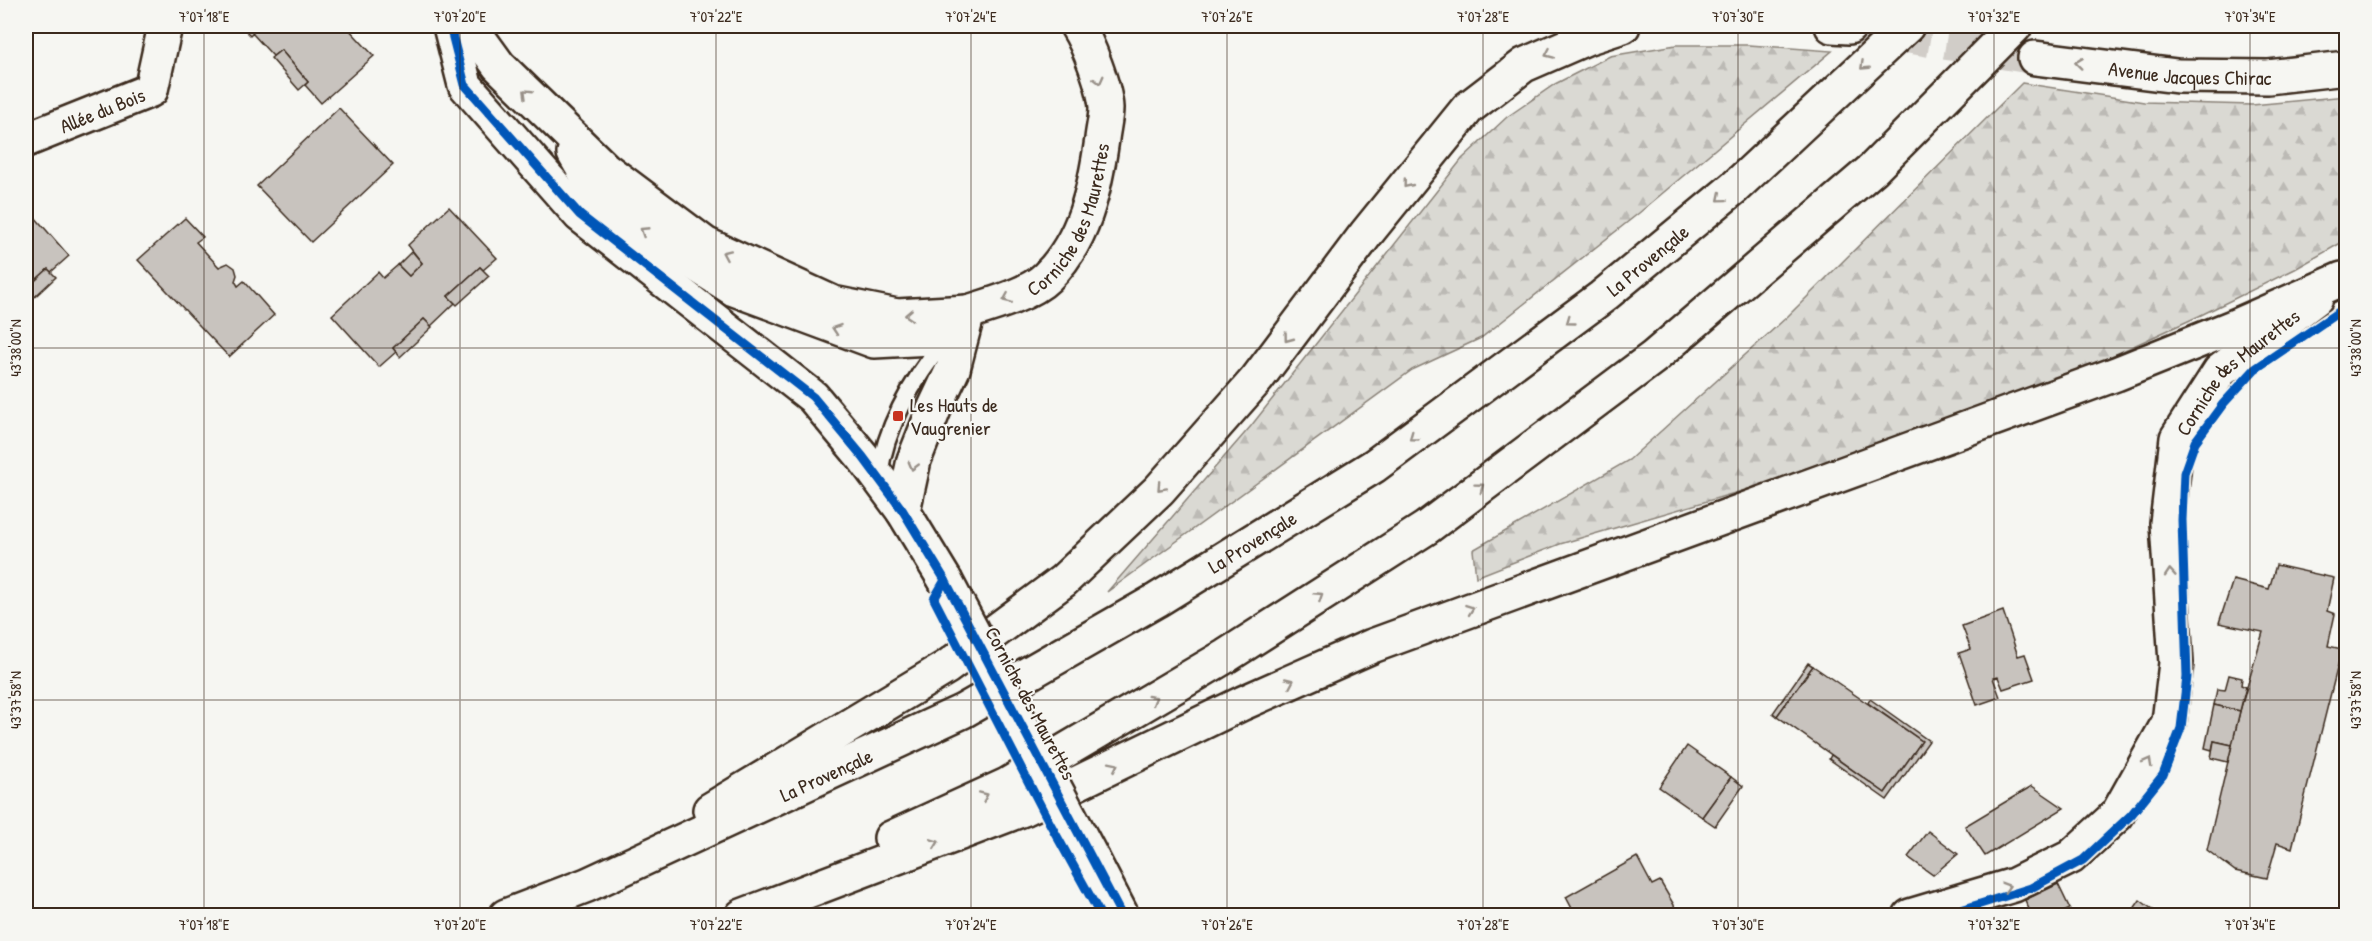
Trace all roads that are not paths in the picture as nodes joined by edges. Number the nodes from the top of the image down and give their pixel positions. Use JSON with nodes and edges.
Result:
{"nodes":[{"id":1,"x":165,"y":26,"type":"edge"},
{"id":2,"x":450,"y":26,"type":"edge"},
{"id":3,"x":470,"y":26,"type":"edge"},
{"id":4,"x":1077,"y":26,"type":"edge"},
{"id":5,"x":1623,"y":26,"type":"edge"},
{"id":6,"x":1907,"y":26,"type":"edge"},
{"id":7,"x":2015,"y":26,"type":"edge"},
{"id":8,"x":2035,"y":58,"type":"tunnel mouth"},
{"id":9,"x":2346,"y":68,"type":"edge"},
{"id":10,"x":26,"y":140,"type":"edge"},
{"id":11,"x":2344,"y":277,"type":"edge"},
{"id":12,"x":968,"y":312,"type":"junction"},
{"id":13,"x":724,"y":327,"type":"junction"},
{"id":14,"x":879,"y":479,"type":"junction"},
{"id":15,"x":903,"y":511,"type":"junction"},
{"id":16,"x":587,"y":885,"type":"junction"},
{"id":17,"x":506,"y":915,"type":"edge"},
{"id":18,"x":720,"y":915,"type":"edge"},
{"id":19,"x":742,"y":915,"type":"edge"},
{"id":20,"x":1122,"y":915,"type":"edge"},
{"id":21,"x":1910,"y":915,"type":"edge"}],
"edges":[{"from":1,"to":10,"type":"main road","name":"Allée du Bois"},
{"from":2,"to":13,"type":"main road"},
{"from":12,"to":3,"type":"main road","name":"Corniche des Maurettes","one_way":true},
{"from":4,"to":12,"type":"main road","name":"Corniche des Maurettes","one_way":true},
{"from":5,"to":16,"type":"main road","one_way":true},
{"from":6,"to":16,"type":"main road","name":"La Provençale","one_way":true},
{"from":18,"to":7,"type":"main road","one_way":true},
{"from":9,"to":8,"type":"main road","name":"Avenue Jacques Chirac","one_way":true},
{"from":19,"to":11,"type":"main road","one_way":true},
{"from":21,"to":11,"type":"main road","name":"Corniche des Maurettes","one_way":true},
{"from":12,"to":14,"type":"lane"},
{"from":12,"to":15,"type":"main road","one_way":true},
{"from":13,"to":14,"type":"main road"},
{"from":13,"to":15,"type":"main road"},
{"from":14,"to":15,"type":"main road"},
{"from":15,"to":20,"type":"main road","name":"Corniche des Maurettes","bridge":true},
{"from":16,"to":17,"type":"main road","name":"La Provençale"}]}
